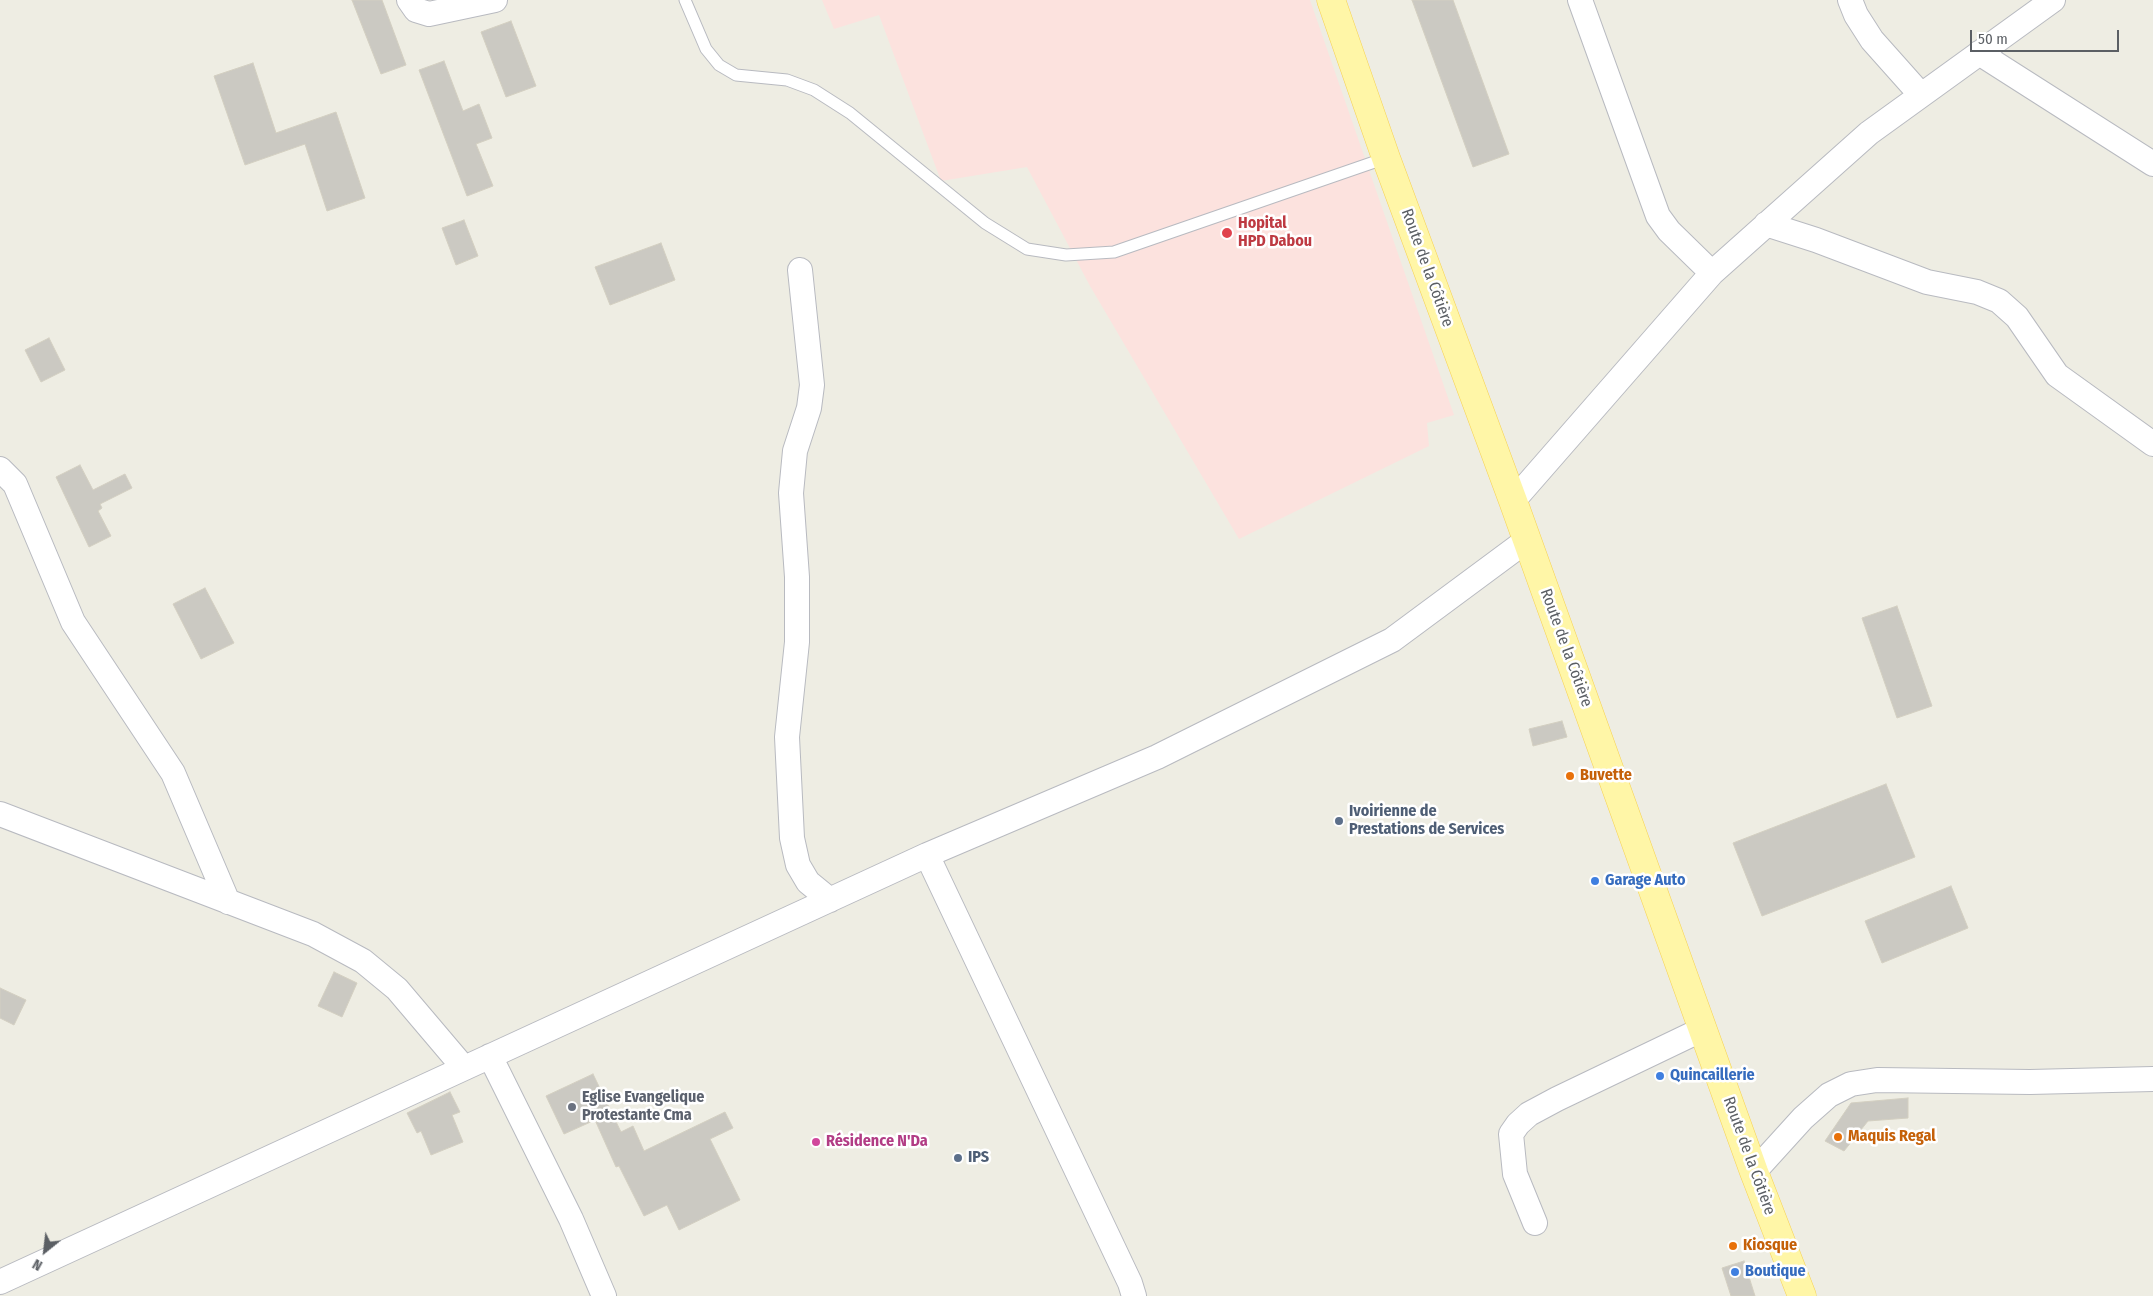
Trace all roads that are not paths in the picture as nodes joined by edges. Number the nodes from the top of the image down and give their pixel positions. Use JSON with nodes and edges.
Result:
{"nodes":[{"id":1,"x":409,"y":0,"type":"edge"},
{"id":2,"x":495,"y":0,"type":"edge"},
{"id":3,"x":685,"y":0,"type":"edge"},
{"id":4,"x":1331,"y":0,"type":"edge"},
{"id":5,"x":1580,"y":0,"type":"edge"},
{"id":6,"x":1850,"y":0,"type":"edge"},
{"id":7,"x":2053,"y":0,"type":"edge"},
{"id":8,"x":1979,"y":53,"type":"junction"},
{"id":9,"x":1921,"y":95,"type":"junction"},
{"id":10,"x":1386,"y":158,"type":"junction"},
{"id":11,"x":2153,"y":164,"type":"edge"},
{"id":12,"x":1766,"y":224,"type":"junction"},
{"id":13,"x":800,"y":270,"type":"dead end"},
{"id":14,"x":1712,"y":273,"type":"junction"},
{"id":15,"x":2153,"y":444,"type":"edge"},
{"id":16,"x":0,"y":469,"type":"edge"},
{"id":17,"x":1513,"y":501,"type":"junction"},
{"id":18,"x":1527,"y":540,"type":"junction"},
{"id":19,"x":0,"y":814,"type":"edge"},
{"id":20,"x":927,"y":855,"type":"junction"},
{"id":21,"x":830,"y":900,"type":"junction"},
{"id":22,"x":228,"y":902,"type":"junction"},
{"id":23,"x":1703,"y":1028,"type":"junction"},
{"id":24,"x":490,"y":1056,"type":"junction"},
{"id":25,"x":464,"y":1068,"type":"junction"},
{"id":26,"x":2153,"y":1079,"type":"edge"},
{"id":27,"x":1754,"y":1172,"type":"junction"},
{"id":28,"x":1535,"y":1224,"type":"dead end"},
{"id":29,"x":0,"y":1282,"type":"edge"},
{"id":30,"x":604,"y":1296,"type":"edge"},
{"id":31,"x":1134,"y":1296,"type":"edge"},
{"id":32,"x":1802,"y":1296,"type":"edge"}],
"edges":[{"from":1,"to":2,"type":"street"},
{"from":3,"to":10,"type":"lane"},
{"from":4,"to":10,"type":"main road","name":"Route de la Côtière"},
{"from":5,"to":14,"type":"street"},
{"from":6,"to":9,"type":"street"},
{"from":7,"to":8,"type":"street"},
{"from":8,"to":9,"type":"street"},
{"from":8,"to":11,"type":"street"},
{"from":9,"to":12,"type":"street"},
{"from":10,"to":17,"type":"main road","name":"Route de la Côtière"},
{"from":12,"to":14,"type":"street"},
{"from":12,"to":15,"type":"street"},
{"from":13,"to":21,"type":"street"},
{"from":14,"to":17,"type":"street"},
{"from":16,"to":22,"type":"street"},
{"from":17,"to":18,"type":"main road","name":"Route de la Côtière"},
{"from":18,"to":20,"type":"street"},
{"from":18,"to":23,"type":"main road","name":"Route de la Côtière"},
{"from":19,"to":22,"type":"street"},
{"from":20,"to":21,"type":"street"},
{"from":20,"to":31,"type":"street"},
{"from":21,"to":24,"type":"street"},
{"from":22,"to":25,"type":"street"},
{"from":23,"to":27,"type":"main road","name":"Route de la Côtière"},
{"from":23,"to":28,"type":"street"},
{"from":24,"to":25,"type":"street"},
{"from":24,"to":30,"type":"street"},
{"from":25,"to":29,"type":"street"},
{"from":26,"to":27,"type":"street"},
{"from":27,"to":32,"type":"main road","name":"Route de la Côtière"}]}
